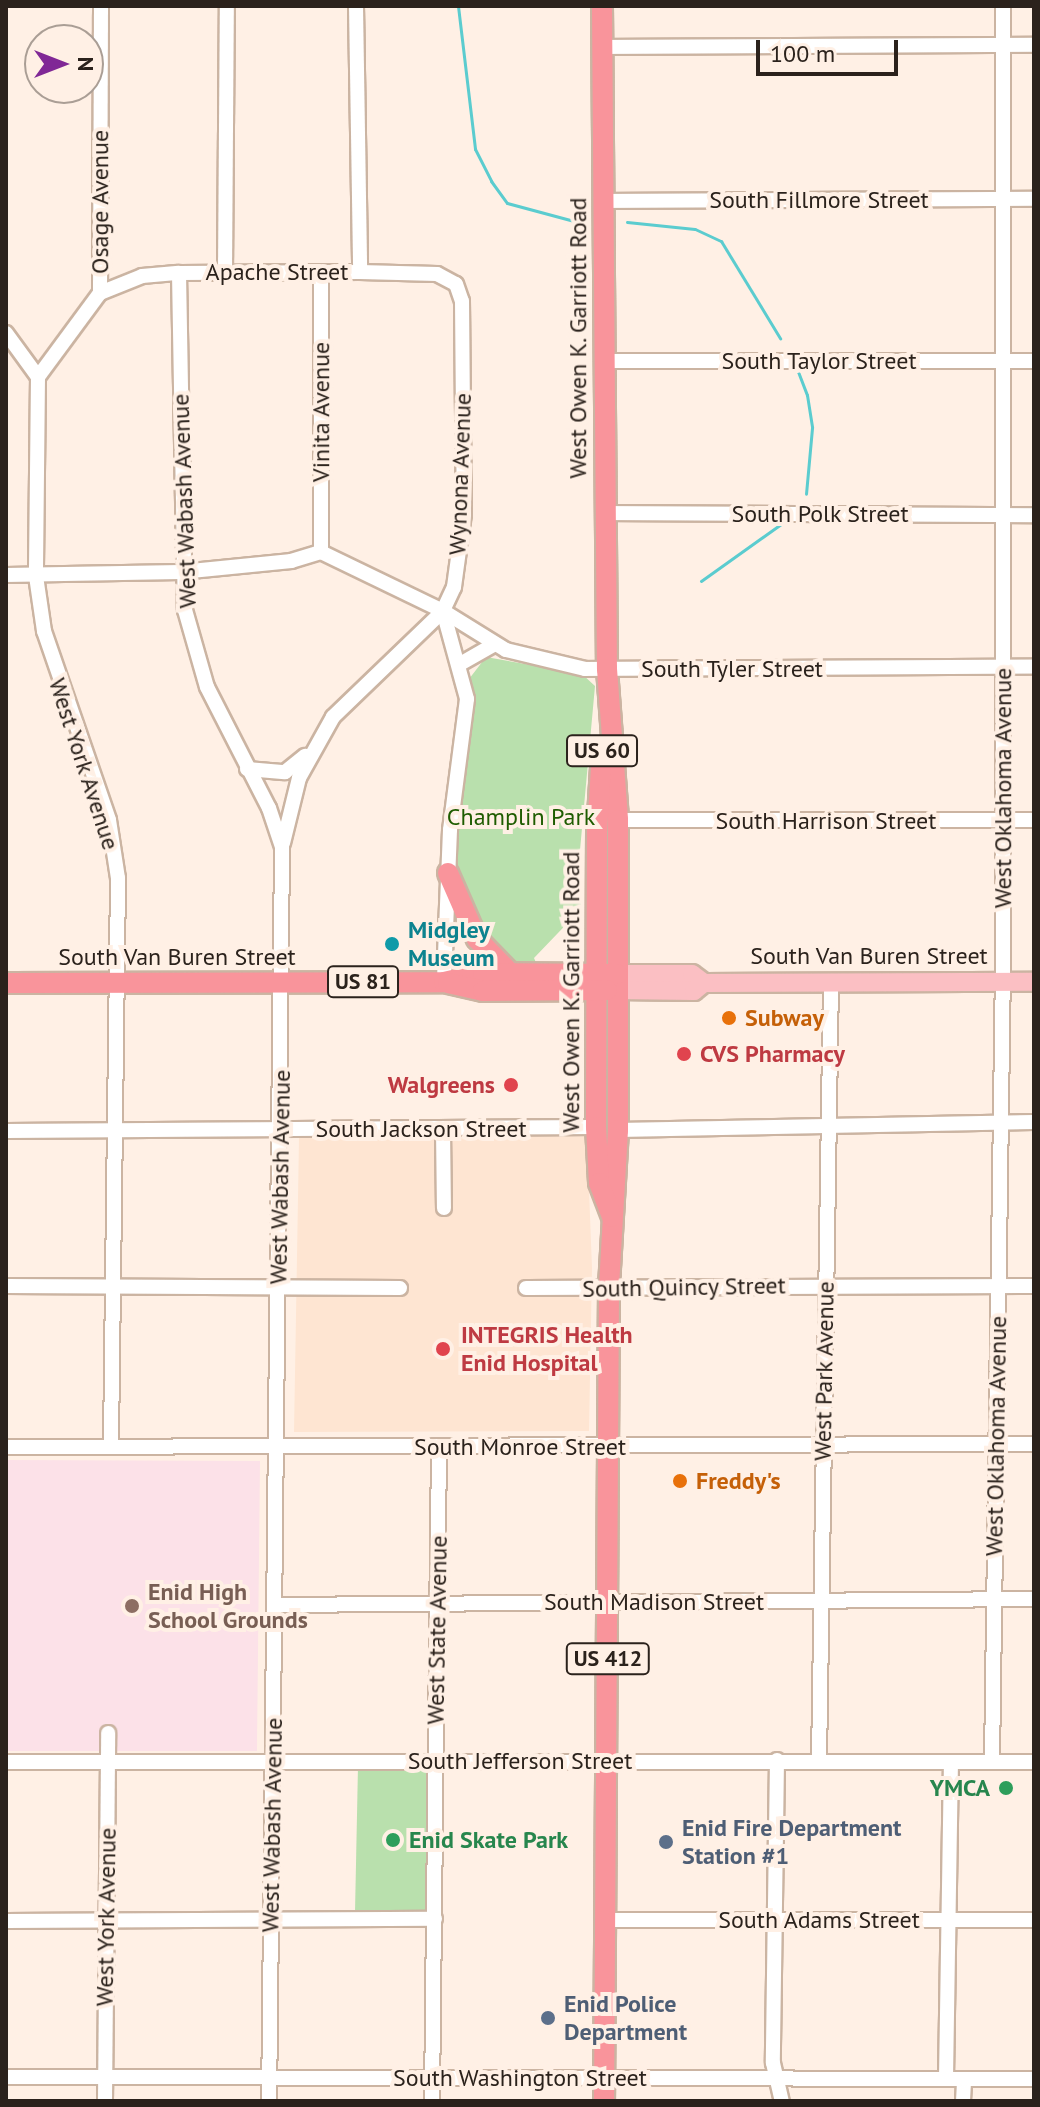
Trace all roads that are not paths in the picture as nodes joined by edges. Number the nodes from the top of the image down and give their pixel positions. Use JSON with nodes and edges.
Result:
{"nodes":[{"id":1,"x":101,"y":6,"type":"edge"},
{"id":2,"x":227,"y":6,"type":"edge"},
{"id":3,"x":356,"y":6,"type":"edge"},
{"id":4,"x":602,"y":6,"type":"edge"},
{"id":5,"x":1003,"y":6,"type":"edge"},
{"id":6,"x":1003,"y":45,"type":"junction"},
{"id":7,"x":1034,"y":45,"type":"edge"},
{"id":8,"x":602,"y":47,"type":"junction"},
{"id":9,"x":1002,"y":199,"type":"junction"},
{"id":10,"x":1034,"y":199,"type":"edge"},
{"id":11,"x":603,"y":201,"type":"junction"},
{"id":12,"x":225,"y":271,"type":"junction"},
{"id":13,"x":321,"y":272,"type":"junction"},
{"id":14,"x":360,"y":272,"type":"junction"},
{"id":15,"x":179,"y":273,"type":"junction"},
{"id":16,"x":456,"y":284,"type":"joint"},
{"id":17,"x":100,"y":293,"type":"junction"},
{"id":18,"x":6,"y":333,"type":"edge"},
{"id":19,"x":605,"y":361,"type":"junction"},
{"id":20,"x":1001,"y":361,"type":"junction"},
{"id":21,"x":1034,"y":361,"type":"edge"},
{"id":22,"x":38,"y":377,"type":"junction"},
{"id":23,"x":606,"y":513,"type":"junction"},
{"id":24,"x":1000,"y":515,"type":"junction"},
{"id":25,"x":1034,"y":515,"type":"edge"},
{"id":26,"x":321,"y":552,"type":"junction"},
{"id":27,"x":181,"y":572,"type":"junction"},
{"id":28,"x":6,"y":575,"type":"edge"},
{"id":29,"x":36,"y":576,"type":"junction"},
{"id":30,"x":443,"y":611,"type":"junction"},
{"id":31,"x":495,"y":644,"type":"junction"},
{"id":32,"x":460,"y":664,"type":"junction"},
{"id":33,"x":1034,"y":667,"type":"edge"},
{"id":34,"x":1004,"y":668,"type":"junction"},
{"id":35,"x":607,"y":669,"type":"junction"},
{"id":36,"x":309,"y":753,"type":"junction"},
{"id":37,"x":247,"y":769,"type":"junction"},
{"id":38,"x":618,"y":820,"type":"junction"},
{"id":39,"x":1004,"y":820,"type":"junction"},
{"id":40,"x":1034,"y":820,"type":"edge"},
{"id":41,"x":282,"y":847,"type":"junction"},
{"id":42,"x":448,"y":873,"type":"junction"},
{"id":43,"x":511,"y":974,"type":"junction"},
{"id":44,"x":283,"y":982,"type":"junction"},
{"id":45,"x":444,"y":982,"type":"junction"},
{"id":46,"x":595,"y":982,"type":"junction"},
{"id":47,"x":617,"y":982,"type":"junction"},
{"id":48,"x":831,"y":982,"type":"junction"},
{"id":49,"x":1003,"y":982,"type":"junction"},
{"id":50,"x":1034,"y":982,"type":"edge"},
{"id":51,"x":6,"y":983,"type":"edge"},
{"id":52,"x":118,"y":983,"type":"junction"},
{"id":53,"x":1001,"y":1121,"type":"junction"},
{"id":54,"x":828,"y":1122,"type":"junction"},
{"id":55,"x":1034,"y":1122,"type":"edge"},
{"id":56,"x":596,"y":1127,"type":"junction"},
{"id":57,"x":281,"y":1130,"type":"junction"},
{"id":58,"x":443,"y":1130,"type":"junction"},
{"id":59,"x":618,"y":1130,"type":"junction"},
{"id":60,"x":6,"y":1131,"type":"edge"},
{"id":61,"x":116,"y":1131,"type":"junction"},
{"id":62,"x":444,"y":1208,"type":"dead end"},
{"id":63,"x":612,"y":1217,"type":"junction"},
{"id":64,"x":6,"y":1286,"type":"edge"},
{"id":65,"x":826,"y":1286,"type":"junction"},
{"id":66,"x":999,"y":1286,"type":"junction"},
{"id":67,"x":1034,"y":1286,"type":"edge"},
{"id":68,"x":112,"y":1287,"type":"junction"},
{"id":69,"x":278,"y":1287,"type":"junction"},
{"id":70,"x":400,"y":1288,"type":"dead end"},
{"id":71,"x":526,"y":1288,"type":"dead end"},
{"id":72,"x":609,"y":1288,"type":"junction"},
{"id":73,"x":1034,"y":1444,"type":"edge"},
{"id":74,"x":276,"y":1445,"type":"junction"},
{"id":75,"x":994,"y":1445,"type":"junction"},
{"id":76,"x":111,"y":1446,"type":"junction"},
{"id":77,"x":439,"y":1446,"type":"junction"},
{"id":78,"x":609,"y":1446,"type":"junction"},
{"id":79,"x":823,"y":1446,"type":"junction"},
{"id":80,"x":6,"y":1447,"type":"edge"},
{"id":81,"x":1034,"y":1599,"type":"edge"},
{"id":82,"x":993,"y":1600,"type":"junction"},
{"id":83,"x":821,"y":1601,"type":"junction"},
{"id":84,"x":608,"y":1603,"type":"junction"},
{"id":85,"x":437,"y":1604,"type":"junction"},
{"id":86,"x":274,"y":1605,"type":"junction"},
{"id":87,"x":108,"y":1733,"type":"dead end"},
{"id":88,"x":777,"y":1760,"type":"junction"},
{"id":89,"x":272,"y":1761,"type":"junction"},
{"id":90,"x":436,"y":1761,"type":"junction"},
{"id":91,"x":607,"y":1761,"type":"junction"},
{"id":92,"x":819,"y":1761,"type":"junction"},
{"id":93,"x":6,"y":1762,"type":"edge"},
{"id":94,"x":992,"y":1762,"type":"junction"},
{"id":95,"x":1034,"y":1762,"type":"edge"},
{"id":96,"x":108,"y":1763,"type":"junction"},
{"id":97,"x":951,"y":1763,"type":"junction"},
{"id":98,"x":435,"y":1919,"type":"junction"},
{"id":99,"x":271,"y":1920,"type":"junction"},
{"id":100,"x":605,"y":1920,"type":"junction"},
{"id":101,"x":775,"y":1920,"type":"junction"},
{"id":102,"x":947,"y":1920,"type":"junction"},
{"id":103,"x":1034,"y":1920,"type":"edge"},
{"id":104,"x":6,"y":1921,"type":"edge"},
{"id":105,"x":106,"y":1922,"type":"junction"},
{"id":106,"x":6,"y":2077,"type":"edge"},
{"id":107,"x":105,"y":2077,"type":"junction"},
{"id":108,"x":269,"y":2077,"type":"junction"},
{"id":109,"x":432,"y":2078,"type":"junction"},
{"id":110,"x":778,"y":2078,"type":"junction"},
{"id":111,"x":946,"y":2078,"type":"junction"},
{"id":112,"x":604,"y":2079,"type":"junction"},
{"id":113,"x":964,"y":2079,"type":"junction"},
{"id":114,"x":1034,"y":2079,"type":"edge"},
{"id":115,"x":105,"y":2101,"type":"edge"},
{"id":116,"x":269,"y":2101,"type":"edge"},
{"id":117,"x":432,"y":2101,"type":"edge"},
{"id":118,"x":604,"y":2101,"type":"edge"},
{"id":119,"x":782,"y":2101,"type":"edge"},
{"id":120,"x":963,"y":2101,"type":"edge"}],
"edges":[{"from":1,"to":17,"type":"street","name":"Osage Avenue"},
{"from":2,"to":12,"type":"street"},
{"from":3,"to":14,"type":"street"},
{"from":4,"to":8,"type":"highway","name":"West Owen K. Garriott Road","number":"US 60"},
{"from":5,"to":6,"type":"street","name":"West Oklahoma Avenue"},
{"from":6,"to":7,"type":"street"},
{"from":6,"to":8,"type":"street"},
{"from":6,"to":9,"type":"street","name":"West Oklahoma Avenue"},
{"from":8,"to":11,"type":"highway","name":"West Owen K. Garriott Road","number":"US 60"},
{"from":9,"to":10,"type":"street","name":"South Fillmore Street"},
{"from":9,"to":11,"type":"street","name":"South Fillmore Street"},
{"from":9,"to":20,"type":"street","name":"West Oklahoma Avenue"},
{"from":11,"to":19,"type":"highway","name":"West Owen K. Garriott Road","number":"US 60"},
{"from":12,"to":13,"type":"street","name":"Apache Street"},
{"from":12,"to":15,"type":"street","name":"Apache Street"},
{"from":13,"to":14,"type":"street","name":"Apache Street"},
{"from":13,"to":26,"type":"street","name":"Vinita Avenue"},
{"from":14,"to":16,"type":"street","name":"Apache Street"},
{"from":15,"to":17,"type":"street","name":"Apache Street"},
{"from":15,"to":27,"type":"street","name":"West Wabash Avenue"},
{"from":16,"to":30,"type":"street","name":"Wynona Avenue"},
{"from":17,"to":22,"type":"street","name":"Osage Avenue"},
{"from":18,"to":22,"type":"street"},
{"from":19,"to":20,"type":"street","name":"South Taylor Street"},
{"from":19,"to":23,"type":"highway","name":"West Owen K. Garriott Road","number":"US 60"},
{"from":20,"to":21,"type":"street","name":"South Taylor Street"},
{"from":20,"to":24,"type":"street","name":"West Oklahoma Avenue"},
{"from":22,"to":29,"type":"street","name":"West York Avenue"},
{"from":23,"to":24,"type":"street","name":"South Polk Street"},
{"from":23,"to":35,"type":"highway","name":"West Owen K. Garriott Road","number":"US 60"},
{"from":24,"to":25,"type":"street","name":"South Polk Street"},
{"from":24,"to":34,"type":"street","name":"West Oklahoma Avenue"},
{"from":26,"to":27,"type":"street"},
{"from":26,"to":30,"type":"street","name":"South Tyler Street"},
{"from":27,"to":29,"type":"street"},
{"from":27,"to":37,"type":"street","name":"West Wabash Avenue"},
{"from":28,"to":29,"type":"street"},
{"from":29,"to":52,"type":"street","name":"West York Avenue"},
{"from":30,"to":31,"type":"street","name":"South Tyler Street"},
{"from":30,"to":32,"type":"street"},
{"from":30,"to":36,"type":"street","name":"Wynona Avenue"},
{"from":31,"to":32,"type":"street"},
{"from":31,"to":35,"type":"street","name":"South Tyler Street"},
{"from":32,"to":42,"type":"street"},
{"from":33,"to":34,"type":"street","name":"South Tyler Street"},
{"from":34,"to":35,"type":"street","name":"South Tyler Street"},
{"from":34,"to":39,"type":"street","name":"West Oklahoma Avenue"},
{"from":35,"to":38,"type":"highway","name":"West Owen K. Garriott Road","number":"US 60"},
{"from":35,"to":46,"type":"highway","name":"West Owen K. Garriott Road","number":"US 60"},
{"from":36,"to":37,"type":"street","name":"Wynona Avenue"},
{"from":36,"to":41,"type":"street","name":"Wynona Avenue"},
{"from":37,"to":41,"type":"street","name":"West Wabash Avenue"},
{"from":38,"to":39,"type":"street","name":"South Harrison Street"},
{"from":38,"to":47,"type":"highway","name":"West Owen K. Garriott Road","number":"US 60"},
{"from":39,"to":40,"type":"street","name":"South Harrison Street"},
{"from":39,"to":49,"type":"street","name":"West Oklahoma Avenue"},
{"from":41,"to":44,"type":"street","name":"West Wabash Avenue"},
{"from":42,"to":43,"type":"highway"},
{"from":42,"to":45,"type":"street"},
{"from":43,"to":45,"type":"highway","name":"South Van Buren Street","number":"US 81"},
{"from":43,"to":46,"type":"highway","name":"South Van Buren Street","number":"US 81"},
{"from":44,"to":45,"type":"highway","name":"South Van Buren Street","number":"US 81"},
{"from":44,"to":52,"type":"highway","name":"South Van Buren Street","number":"US 81"},
{"from":44,"to":57,"type":"street","name":"West Wabash Avenue"},
{"from":45,"to":46,"type":"highway","name":"South Van Buren Street","number":"US 81"},
{"from":46,"to":47,"type":"highway","name":"South Van Buren Street"},
{"from":46,"to":56,"type":"highway","name":"West Owen K. Garriott Road","number":"US 412"},
{"from":47,"to":48,"type":"main road","name":"South Van Buren Street"},
{"from":47,"to":59,"type":"highway","name":"West Owen K. Garriott Road","number":"US 412"},
{"from":48,"to":49,"type":"main road","name":"South Van Buren Street"},
{"from":48,"to":54,"type":"street","name":"West Park Avenue"},
{"from":49,"to":50,"type":"main road","name":"South Van Buren Street"},
{"from":49,"to":53,"type":"street","name":"West Oklahoma Avenue"},
{"from":51,"to":52,"type":"highway","name":"South Van Buren Street","number":"US 81"},
{"from":52,"to":61,"type":"street","name":"West York Avenue"},
{"from":53,"to":54,"type":"street"},
{"from":53,"to":55,"type":"street"},
{"from":53,"to":66,"type":"street","name":"West Oklahoma Avenue"},
{"from":54,"to":59,"type":"street"},
{"from":54,"to":65,"type":"street","name":"West Park Avenue"},
{"from":56,"to":58,"type":"street","name":"South Jackson Street"},
{"from":56,"to":63,"type":"highway","name":"West Owen K. Garriott Road","number":"US 412"},
{"from":57,"to":58,"type":"street","name":"South Jackson Street"},
{"from":57,"to":61,"type":"street","name":"South Jackson Street"},
{"from":57,"to":69,"type":"street","name":"West Wabash Avenue"},
{"from":58,"to":62,"type":"street"},
{"from":59,"to":63,"type":"highway","name":"West Owen K. Garriott Road","number":"US 412"},
{"from":60,"to":61,"type":"street","name":"South Jackson Street"},
{"from":61,"to":68,"type":"street","name":"West York Avenue"},
{"from":63,"to":72,"type":"highway","name":"West Owen K. Garriott Road","number":"US 412"},
{"from":64,"to":68,"type":"street"},
{"from":65,"to":66,"type":"street","name":"South Quincy Street"},
{"from":65,"to":72,"type":"street","name":"South Quincy Street"},
{"from":65,"to":79,"type":"street","name":"West Park Avenue"},
{"from":66,"to":67,"type":"street","name":"South Quincy Street"},
{"from":66,"to":75,"type":"street","name":"West Oklahoma Avenue"},
{"from":68,"to":69,"type":"street"},
{"from":68,"to":76,"type":"street","name":"West York Avenue"},
{"from":69,"to":70,"type":"street"},
{"from":69,"to":74,"type":"street","name":"West Wabash Avenue"},
{"from":71,"to":72,"type":"street","name":"South Quincy Street"},
{"from":72,"to":78,"type":"highway","name":"West Owen K. Garriott Road","number":"US 412"},
{"from":73,"to":75,"type":"street","name":"South Monroe Street"},
{"from":74,"to":76,"type":"street","name":"South Monroe Street"},
{"from":74,"to":77,"type":"street","name":"South Monroe Street"},
{"from":74,"to":86,"type":"street","name":"West Wabash Avenue"},
{"from":75,"to":79,"type":"street","name":"South Monroe Street"},
{"from":75,"to":82,"type":"street","name":"West Oklahoma Avenue"},
{"from":76,"to":80,"type":"street","name":"South Monroe Street"},
{"from":77,"to":78,"type":"street","name":"South Monroe Street"},
{"from":77,"to":85,"type":"street","name":"West State Avenue"},
{"from":78,"to":79,"type":"street","name":"South Monroe Street"},
{"from":78,"to":84,"type":"highway","name":"West Owen K. Garriott Road","number":"US 412"},
{"from":79,"to":83,"type":"street","name":"West Park Avenue"},
{"from":81,"to":82,"type":"street","name":"South Madison Street"},
{"from":82,"to":83,"type":"street","name":"South Madison Street"},
{"from":82,"to":94,"type":"street","name":"West Oklahoma Avenue"},
{"from":83,"to":84,"type":"street","name":"South Madison Street"},
{"from":83,"to":92,"type":"street","name":"West Park Avenue"},
{"from":84,"to":85,"type":"street","name":"South Madison Street"},
{"from":84,"to":91,"type":"highway","name":"West Owen K. Garriott Road","number":"US 412"},
{"from":85,"to":86,"type":"street","name":"South Madison Street"},
{"from":85,"to":90,"type":"street","name":"West State Avenue"},
{"from":86,"to":89,"type":"street","name":"West Wabash Avenue"},
{"from":87,"to":96,"type":"street","name":"West York Avenue"},
{"from":88,"to":91,"type":"street","name":"South Jefferson Street"},
{"from":88,"to":92,"type":"street","name":"South Jefferson Street"},
{"from":88,"to":101,"type":"street"},
{"from":89,"to":90,"type":"street","name":"South Jefferson Street"},
{"from":89,"to":96,"type":"street","name":"South Jefferson Street"},
{"from":89,"to":99,"type":"street","name":"West Wabash Avenue"},
{"from":90,"to":91,"type":"street","name":"South Jefferson Street"},
{"from":90,"to":98,"type":"street","name":"West State Avenue"},
{"from":91,"to":100,"type":"highway","name":"West Owen K. Garriott Road","number":"US 412"},
{"from":92,"to":97,"type":"street","name":"South Jefferson Street"},
{"from":93,"to":96,"type":"street","name":"South Jefferson Street"},
{"from":94,"to":95,"type":"street","name":"South Jefferson Street"},
{"from":94,"to":97,"type":"street","name":"South Jefferson Street"},
{"from":96,"to":105,"type":"street","name":"West York Avenue"},
{"from":97,"to":102,"type":"street"},
{"from":98,"to":99,"type":"street"},
{"from":98,"to":109,"type":"street","name":"West State Avenue"},
{"from":99,"to":105,"type":"street"},
{"from":99,"to":108,"type":"street","name":"West Wabash Avenue"},
{"from":100,"to":101,"type":"street","name":"South Adams Street"},
{"from":100,"to":112,"type":"highway","name":"West Owen K. Garriott Road","number":"US 412"},
{"from":101,"to":102,"type":"street","name":"South Adams Street"},
{"from":101,"to":110,"type":"street"},
{"from":102,"to":103,"type":"street","name":"South Adams Street"},
{"from":102,"to":111,"type":"street"},
{"from":104,"to":105,"type":"street"},
{"from":105,"to":107,"type":"street","name":"West York Avenue"},
{"from":106,"to":107,"type":"street","name":"South Washington Street"},
{"from":107,"to":108,"type":"street","name":"South Washington Street"},
{"from":107,"to":115,"type":"street","name":"West York Avenue"},
{"from":108,"to":109,"type":"street","name":"South Washington Street"},
{"from":108,"to":116,"type":"street","name":"West Wabash Avenue"},
{"from":109,"to":112,"type":"street","name":"South Washington Street"},
{"from":109,"to":117,"type":"street","name":"West State Avenue"},
{"from":110,"to":111,"type":"street","name":"South Washington Street"},
{"from":110,"to":112,"type":"street","name":"South Washington Street"},
{"from":110,"to":119,"type":"street"},
{"from":111,"to":113,"type":"street","name":"South Washington Street"},
{"from":112,"to":118,"type":"highway","name":"West Owen K. Garriott Road","number":"US 412"},
{"from":113,"to":114,"type":"street","name":"South Washington Street"},
{"from":113,"to":120,"type":"street"}]}
